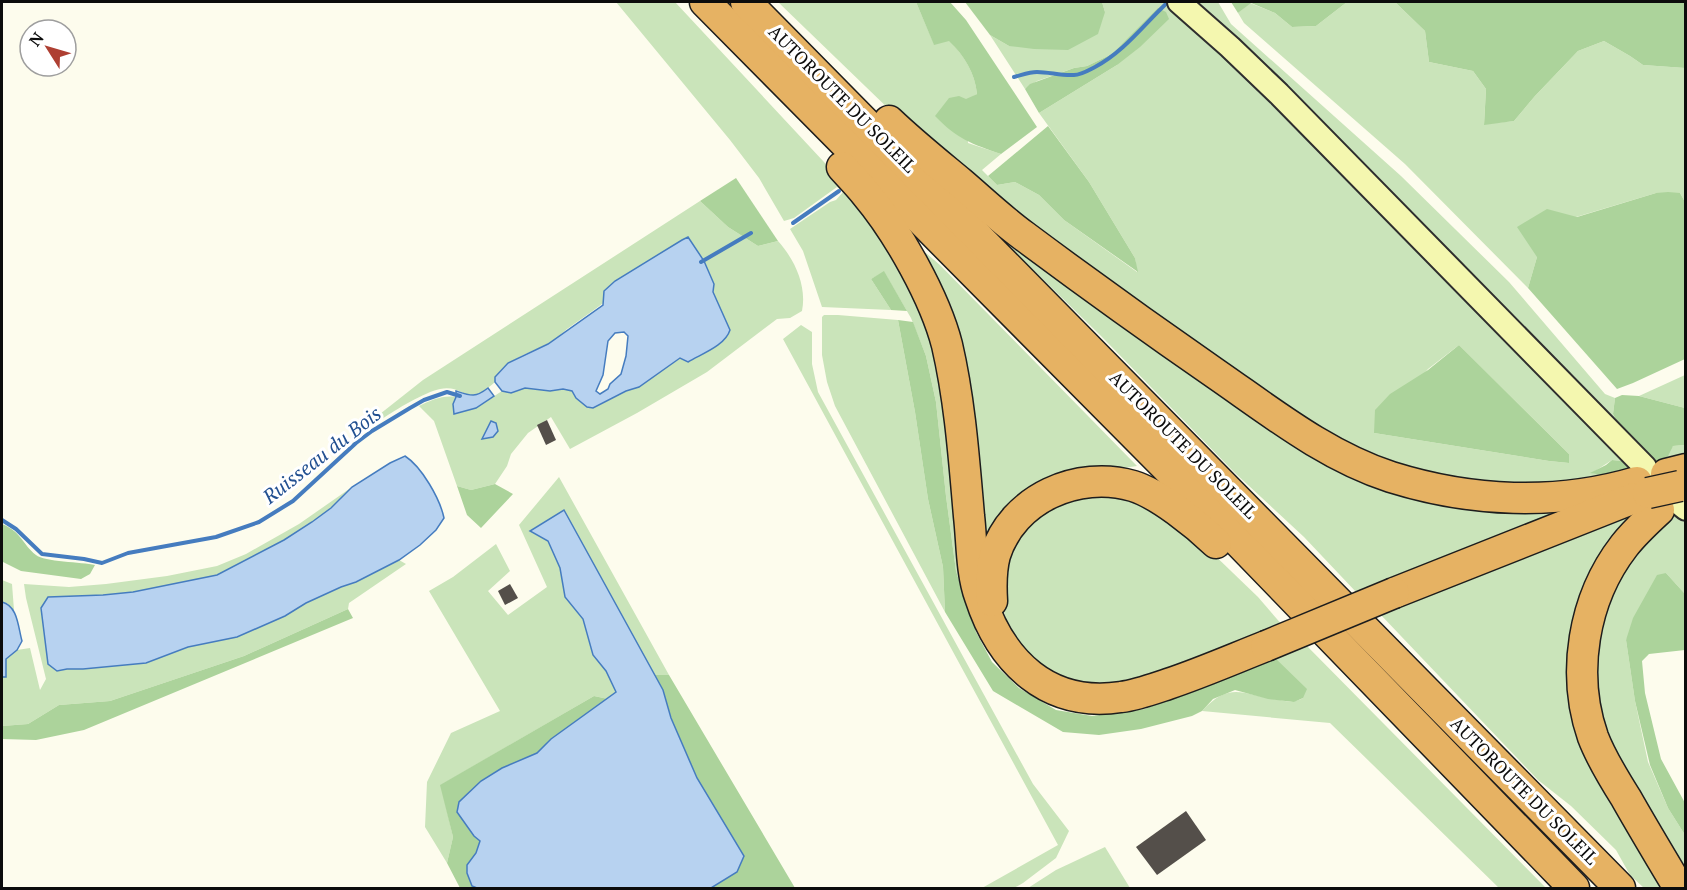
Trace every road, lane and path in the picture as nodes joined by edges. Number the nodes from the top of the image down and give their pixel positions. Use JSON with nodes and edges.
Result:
{"nodes":[{"id":1,"x":705,"y":2,"type":"edge"},
{"id":2,"x":746,"y":2,"type":"edge"},
{"id":3,"x":1181,"y":3,"type":"edge"},
{"id":4,"x":783,"y":40,"type":"junction"},
{"id":5,"x":746,"y":43,"type":"junction"},
{"id":6,"x":1671,"y":486,"type":"edge"},
{"id":7,"x":1287,"y":592,"type":"junction"},
{"id":8,"x":994,"y":630,"type":"junction"},
{"id":9,"x":1574,"y":888,"type":"edge"},
{"id":10,"x":1620,"y":888,"type":"edge"},
{"id":11,"x":1679,"y":888,"type":"edge"}],
"edges":[{"from":1,"to":5,"type":"highway","name":"AUTOROUTE DU SOLEIL"},
{"from":2,"to":4,"type":"highway","name":"AUTOROUTE DU SOLEIL"},
{"from":3,"to":6,"type":"street"},
{"from":4,"to":6,"type":"highway"},
{"from":4,"to":10,"type":"highway","name":"AUTOROUTE DU SOLEIL"},
{"from":5,"to":7,"type":"highway","name":"AUTOROUTE DU SOLEIL"},
{"from":5,"to":8,"type":"highway"},
{"from":6,"to":8,"type":"highway","bridge":true},
{"from":6,"to":11,"type":"highway"},
{"from":7,"to":8,"type":"highway"},
{"from":7,"to":9,"type":"highway","name":"AUTOROUTE DU SOLEIL"}]}
